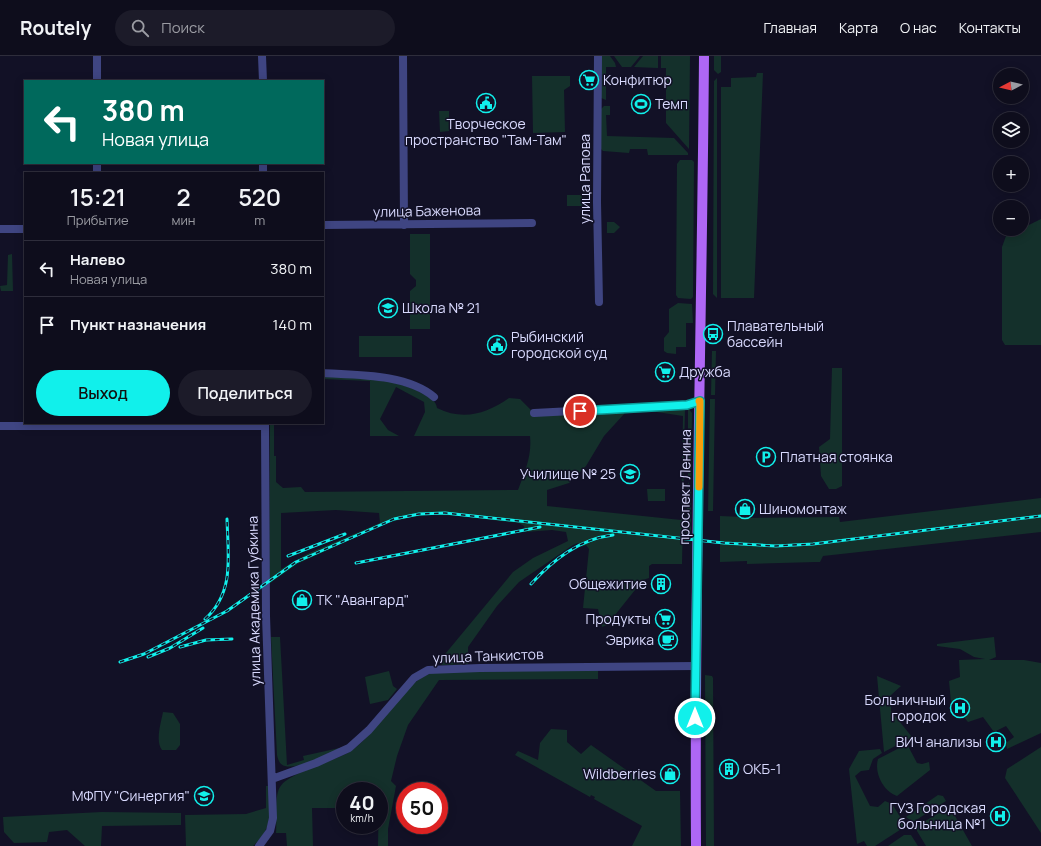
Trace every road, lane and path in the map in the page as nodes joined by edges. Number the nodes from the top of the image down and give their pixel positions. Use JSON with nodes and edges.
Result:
{"nodes":[{"id":1,"x":97,"y":56,"type":"edge"},
{"id":2,"x":262,"y":56,"type":"edge"},
{"id":3,"x":403,"y":56,"type":"edge"},
{"id":4,"x":598,"y":56,"type":"edge"},
{"id":5,"x":704,"y":56,"type":"edge"},
{"id":6,"x":97,"y":80,"type":"edge"},
{"id":7,"x":263,"y":80,"type":"edge"},
{"id":8,"x":532,"y":223,"type":"dead end"},
{"id":9,"x":404,"y":224,"type":"junction"},
{"id":10,"x":324,"y":225,"type":"edge"},
{"id":11,"x":0,"y":229,"type":"edge"},
{"id":12,"x":24,"y":229,"type":"edge"},
{"id":13,"x":598,"y":302,"type":"dead end"},
{"id":14,"x":324,"y":373,"type":"edge"},
{"id":15,"x":434,"y":397,"type":"dead end"},
{"id":16,"x":700,"y":401,"type":"junction"},
{"id":17,"x":534,"y":413,"type":"dead end"},
{"id":18,"x":265,"y":424,"type":"edge"},
{"id":19,"x":0,"y":426,"type":"edge"},
{"id":20,"x":696,"y":666,"type":"junction"},
{"id":21,"x":272,"y":779,"type":"junction"},
{"id":22,"x":259,"y":846,"type":"edge"},
{"id":23,"x":696,"y":846,"type":"edge"}],
"edges":[{"from":1,"to":6,"type":"street"},
{"from":2,"to":7,"type":"street"},
{"from":3,"to":9,"type":"street"},
{"from":4,"to":13,"type":"street","name":"улица Рапова"},
{"from":5,"to":16,"type":"main road","name":"проспект Ленина"},
{"from":8,"to":9,"type":"street","name":"улица Баженова"},
{"from":9,"to":10,"type":"street","name":"улица Баженова"},
{"from":11,"to":12,"type":"street"},
{"from":14,"to":15,"type":"street"},
{"from":16,"to":17,"type":"street"},
{"from":16,"to":20,"type":"main road","name":"проспект Ленина"},
{"from":18,"to":19,"type":"street"},
{"from":18,"to":21,"type":"street","name":"улица Академика Губкина"},
{"from":20,"to":21,"type":"street","name":"улица Танкистов"},
{"from":20,"to":23,"type":"main road","name":"проспект Ленина"},
{"from":21,"to":22,"type":"street"}]}
